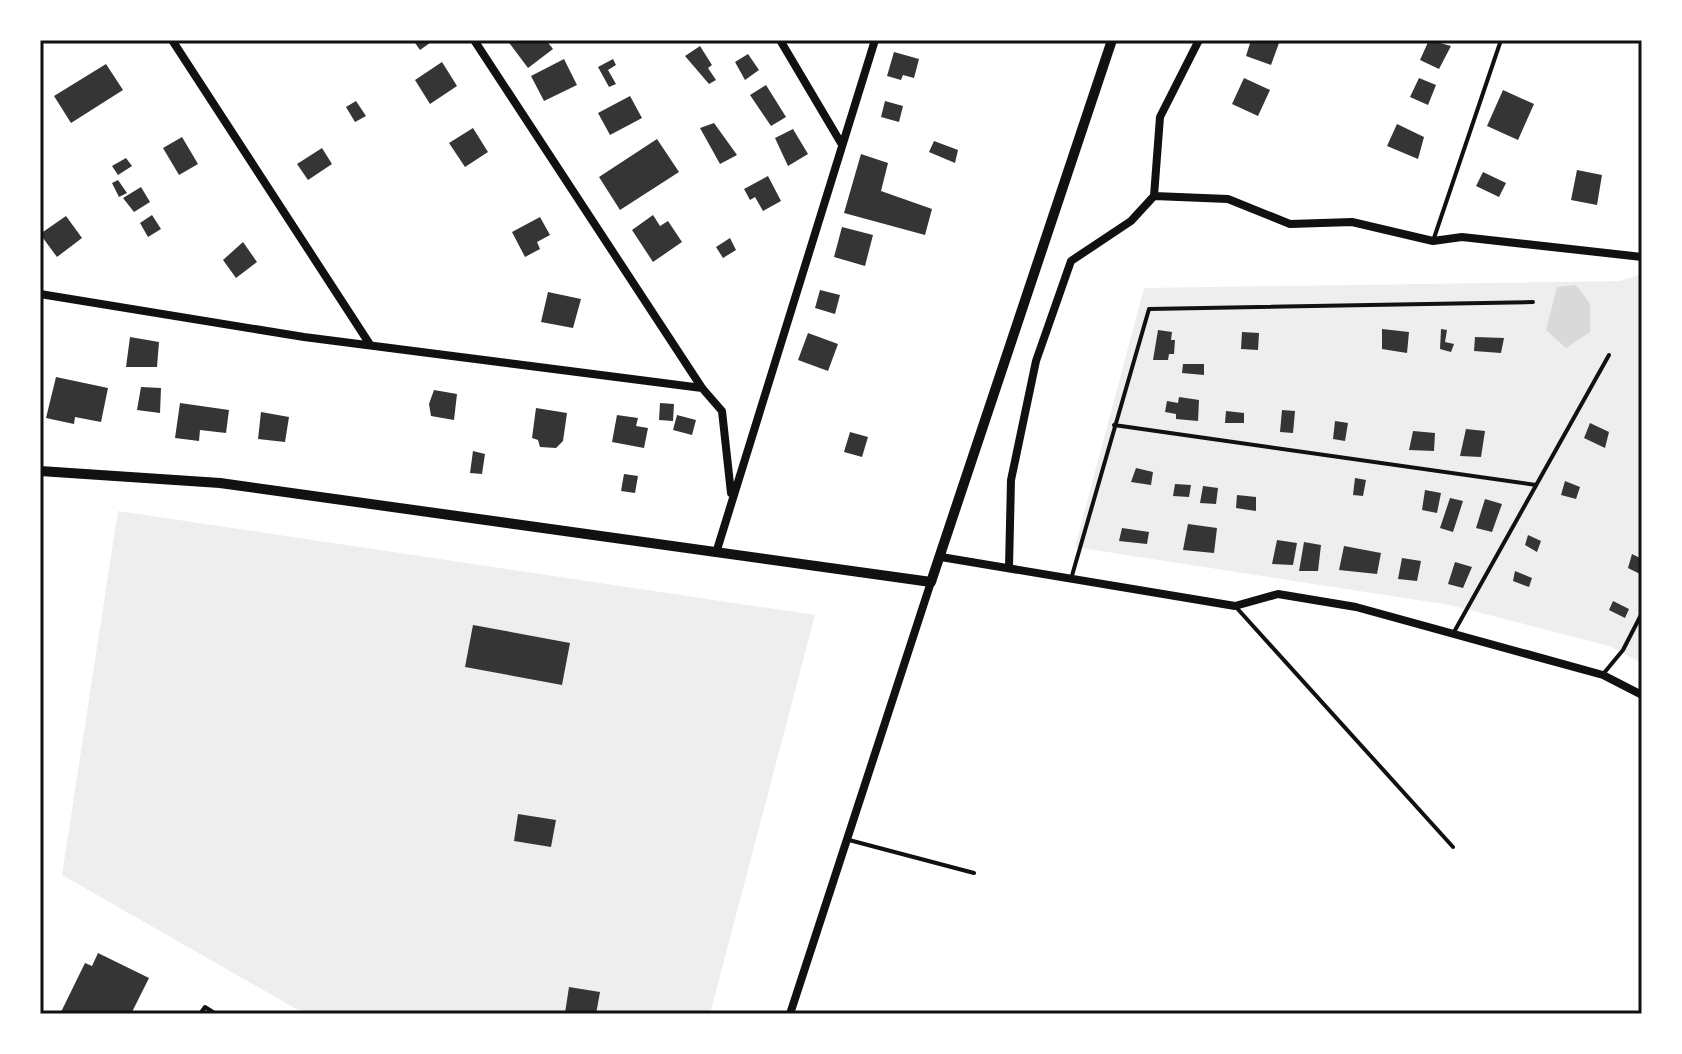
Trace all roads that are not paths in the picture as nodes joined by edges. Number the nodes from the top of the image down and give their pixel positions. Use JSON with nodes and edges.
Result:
{"nodes":[{"id":1,"x":172,"y":40,"type":"edge"},
{"id":2,"x":474,"y":40,"type":"edge"},
{"id":3,"x":780,"y":40,"type":"edge"},
{"id":4,"x":875,"y":40,"type":"edge"},
{"id":5,"x":1112,"y":40,"type":"edge"},
{"id":6,"x":1199,"y":40,"type":"edge"},
{"id":7,"x":1501,"y":40,"type":"edge"},
{"id":8,"x":841,"y":143,"type":"junction"},
{"id":9,"x":1154,"y":196,"type":"junction"},
{"id":10,"x":1433,"y":241,"type":"junction"},
{"id":11,"x":1642,"y":257,"type":"edge"},
{"id":12,"x":40,"y":294,"type":"edge"},
{"id":13,"x":1533,"y":302,"type":"dead end"},
{"id":14,"x":369,"y":343,"type":"junction"},
{"id":15,"x":1609,"y":355,"type":"dead end"},
{"id":16,"x":702,"y":388,"type":"junction"},
{"id":17,"x":1113,"y":425,"type":"junction"},
{"id":18,"x":40,"y":471,"type":"edge"},
{"id":19,"x":1536,"y":485,"type":"junction"},
{"id":20,"x":732,"y":497,"type":"junction"},
{"id":21,"x":716,"y":553,"type":"junction"},
{"id":22,"x":941,"y":557,"type":"junction"},
{"id":23,"x":1009,"y":568,"type":"junction"},
{"id":24,"x":1071,"y":579,"type":"junction"},
{"id":25,"x":931,"y":582,"type":"junction"},
{"id":26,"x":1235,"y":606,"type":"junction"},
{"id":27,"x":1642,"y":613,"type":"edge"},
{"id":28,"x":1452,"y":634,"type":"junction"},
{"id":29,"x":1603,"y":675,"type":"junction"},
{"id":30,"x":1642,"y":695,"type":"edge"},
{"id":31,"x":849,"y":840,"type":"junction"},
{"id":32,"x":1453,"y":847,"type":"dead end"},
{"id":33,"x":974,"y":873,"type":"dead end"},
{"id":34,"x":200,"y":1014,"type":"edge"},
{"id":35,"x":216,"y":1014,"type":"edge"},
{"id":36,"x":790,"y":1014,"type":"edge"}],
"edges":[{"from":1,"to":14,"type":"street"},
{"from":2,"to":16,"type":"street"},
{"from":3,"to":8,"type":"street"},
{"from":4,"to":8,"type":"street"},
{"from":5,"to":22,"type":"street"},
{"from":6,"to":9,"type":"street"},
{"from":7,"to":10,"type":"lane"},
{"from":8,"to":20,"type":"street"},
{"from":9,"to":10,"type":"street"},
{"from":9,"to":23,"type":"street"},
{"from":10,"to":11,"type":"street"},
{"from":12,"to":14,"type":"street"},
{"from":13,"to":17,"type":"lane"},
{"from":14,"to":16,"type":"street"},
{"from":15,"to":19,"type":"lane"},
{"from":16,"to":20,"type":"street"},
{"from":17,"to":19,"type":"lane"},
{"from":17,"to":24,"type":"lane"},
{"from":18,"to":21,"type":"street"},
{"from":19,"to":28,"type":"lane"},
{"from":20,"to":21,"type":"street"},
{"from":21,"to":25,"type":"street"},
{"from":22,"to":23,"type":"street"},
{"from":22,"to":25,"type":"street"},
{"from":23,"to":24,"type":"street"},
{"from":24,"to":26,"type":"street"},
{"from":25,"to":31,"type":"street"},
{"from":26,"to":28,"type":"street"},
{"from":26,"to":32,"type":"lane"},
{"from":27,"to":29,"type":"lane"},
{"from":28,"to":29,"type":"street"},
{"from":29,"to":30,"type":"street"},
{"from":31,"to":33,"type":"lane"},
{"from":31,"to":36,"type":"street"},
{"from":34,"to":35,"type":"lane"}]}
